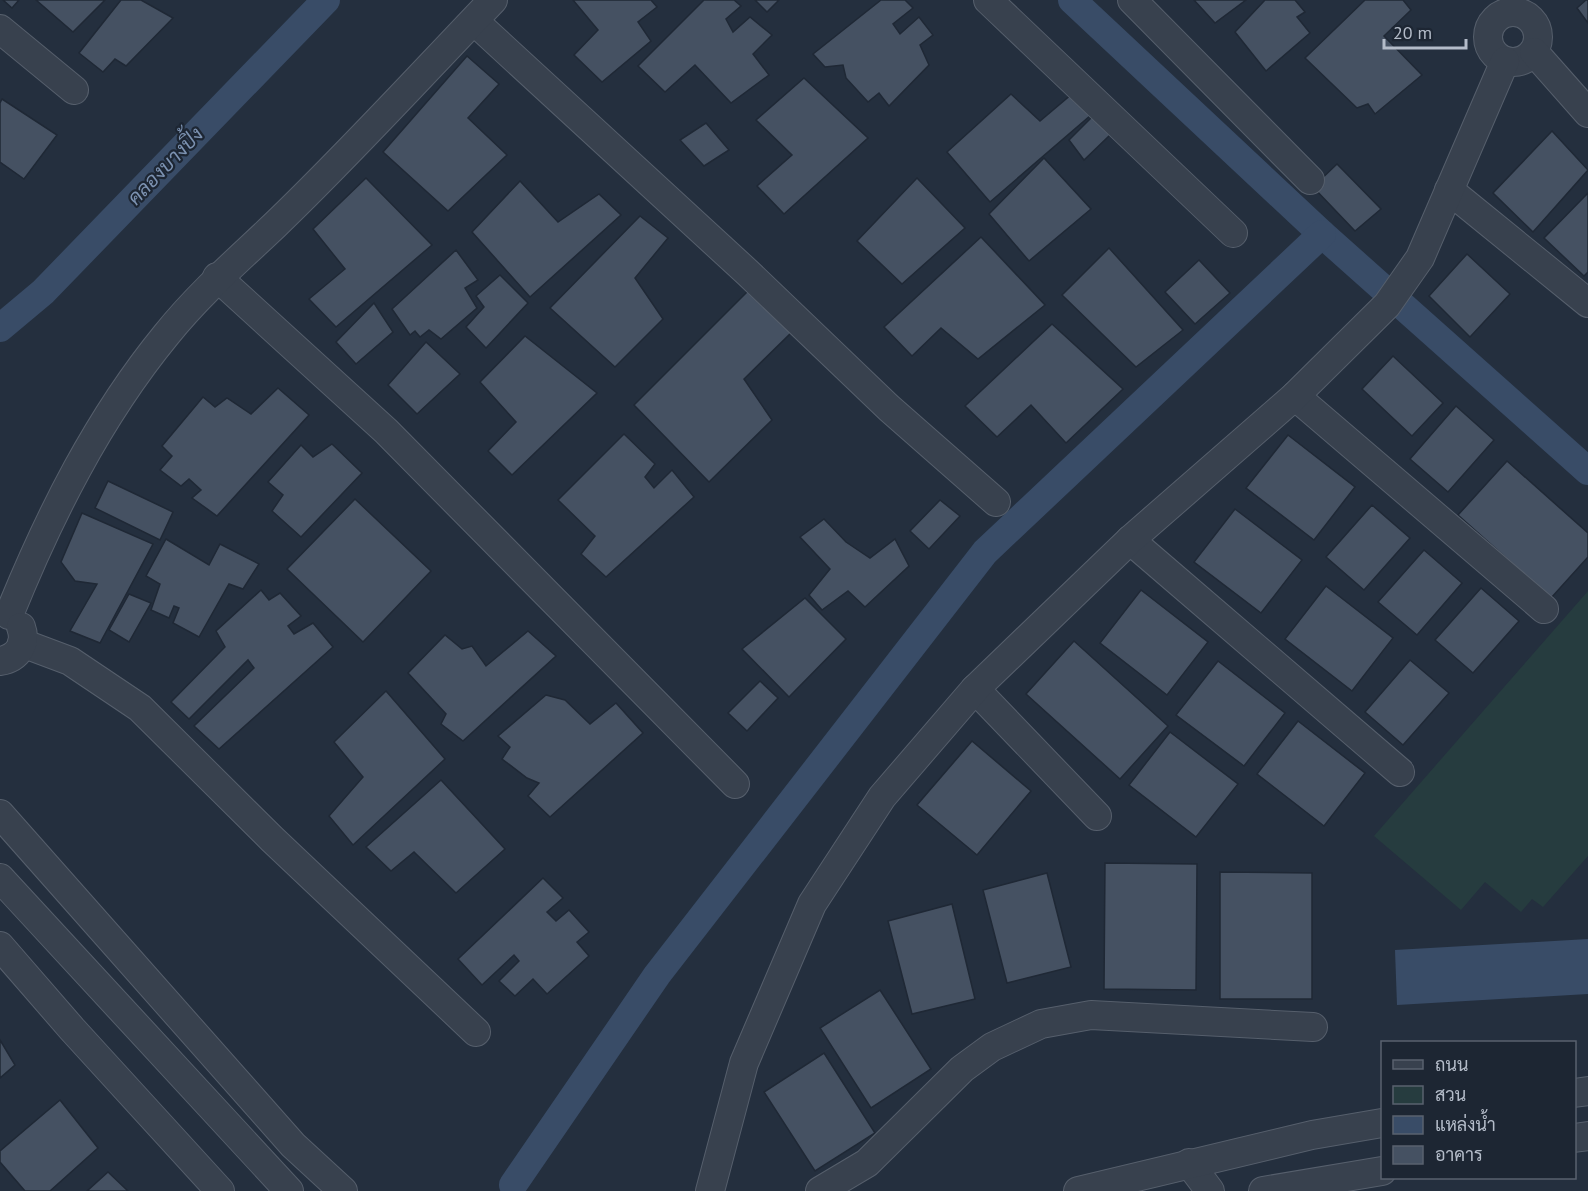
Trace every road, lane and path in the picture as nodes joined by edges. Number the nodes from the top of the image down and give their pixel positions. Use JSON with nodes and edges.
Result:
{"nodes":[{"id":1,"x":493,"y":0,"type":"edge"},
{"id":2,"x":988,"y":0,"type":"edge"},
{"id":3,"x":1132,"y":0,"type":"edge"},
{"id":4,"x":1491,"y":9,"type":"edge"},
{"id":5,"x":474,"y":21,"type":"junction"},
{"id":6,"x":0,"y":29,"type":"edge"},
{"id":7,"x":1534,"y":52,"type":"junction"},
{"id":8,"x":1505,"y":61,"type":"junction"},
{"id":9,"x":74,"y":90,"type":"dead end"},
{"id":10,"x":1588,"y":113,"type":"edge"},
{"id":11,"x":1310,"y":180,"type":"dead end"},
{"id":12,"x":1449,"y":190,"type":"junction"},
{"id":13,"x":1233,"y":233,"type":"dead end"},
{"id":14,"x":218,"y":277,"type":"junction"},
{"id":15,"x":1588,"y":303,"type":"edge"},
{"id":16,"x":1295,"y":396,"type":"junction"},
{"id":17,"x":996,"y":502,"type":"dead end"},
{"id":18,"x":1130,"y":540,"type":"junction"},
{"id":19,"x":1544,"y":609,"type":"dead end"},
{"id":20,"x":4,"y":614,"type":"edge"},
{"id":21,"x":22,"y":643,"type":"junction"},
{"id":22,"x":0,"y":661,"type":"edge"},
{"id":23,"x":975,"y":690,"type":"junction"},
{"id":24,"x":1400,"y":772,"type":"dead end"},
{"id":25,"x":735,"y":784,"type":"dead end"},
{"id":26,"x":0,"y":814,"type":"edge"},
{"id":27,"x":1097,"y":816,"type":"dead end"},
{"id":28,"x":0,"y":878,"type":"edge"},
{"id":29,"x":0,"y":946,"type":"edge"},
{"id":30,"x":1313,"y":1027,"type":"dead end"},
{"id":31,"x":476,"y":1032,"type":"dead end"},
{"id":32,"x":1381,"y":1124,"type":"edge"},
{"id":33,"x":1189,"y":1163,"type":"junction"},
{"id":34,"x":1381,"y":1171,"type":"edge"},
{"id":35,"x":220,"y":1191,"type":"edge"},
{"id":36,"x":289,"y":1191,"type":"edge"},
{"id":37,"x":343,"y":1191,"type":"edge"},
{"id":38,"x":710,"y":1191,"type":"edge"},
{"id":39,"x":820,"y":1191,"type":"edge"},
{"id":40,"x":1078,"y":1191,"type":"edge"},
{"id":41,"x":1210,"y":1191,"type":"edge"},
{"id":42,"x":1263,"y":1191,"type":"edge"}],
"edges":[{"from":1,"to":5,"type":"street"},
{"from":2,"to":13,"type":"street"},
{"from":3,"to":11,"type":"street"},
{"from":4,"to":7,"type":"street"},
{"from":4,"to":8,"type":"street"},
{"from":5,"to":14,"type":"street"},
{"from":5,"to":17,"type":"street"},
{"from":6,"to":9,"type":"street"},
{"from":7,"to":8,"type":"street"},
{"from":7,"to":10,"type":"street"},
{"from":8,"to":12,"type":"street"},
{"from":12,"to":15,"type":"street"},
{"from":12,"to":16,"type":"street"},
{"from":14,"to":20,"type":"street"},
{"from":14,"to":25,"type":"street"},
{"from":16,"to":18,"type":"street"},
{"from":16,"to":19,"type":"street"},
{"from":18,"to":23,"type":"street"},
{"from":18,"to":24,"type":"street"},
{"from":20,"to":21,"type":"street"},
{"from":21,"to":22,"type":"street"},
{"from":21,"to":31,"type":"street"},
{"from":23,"to":27,"type":"street"},
{"from":23,"to":38,"type":"street"},
{"from":26,"to":37,"type":"street"},
{"from":28,"to":36,"type":"street"},
{"from":29,"to":35,"type":"street"},
{"from":30,"to":39,"type":"street"},
{"from":32,"to":33,"type":"street"},
{"from":33,"to":40,"type":"street"},
{"from":33,"to":41,"type":"street"},
{"from":34,"to":42,"type":"street"}]}
